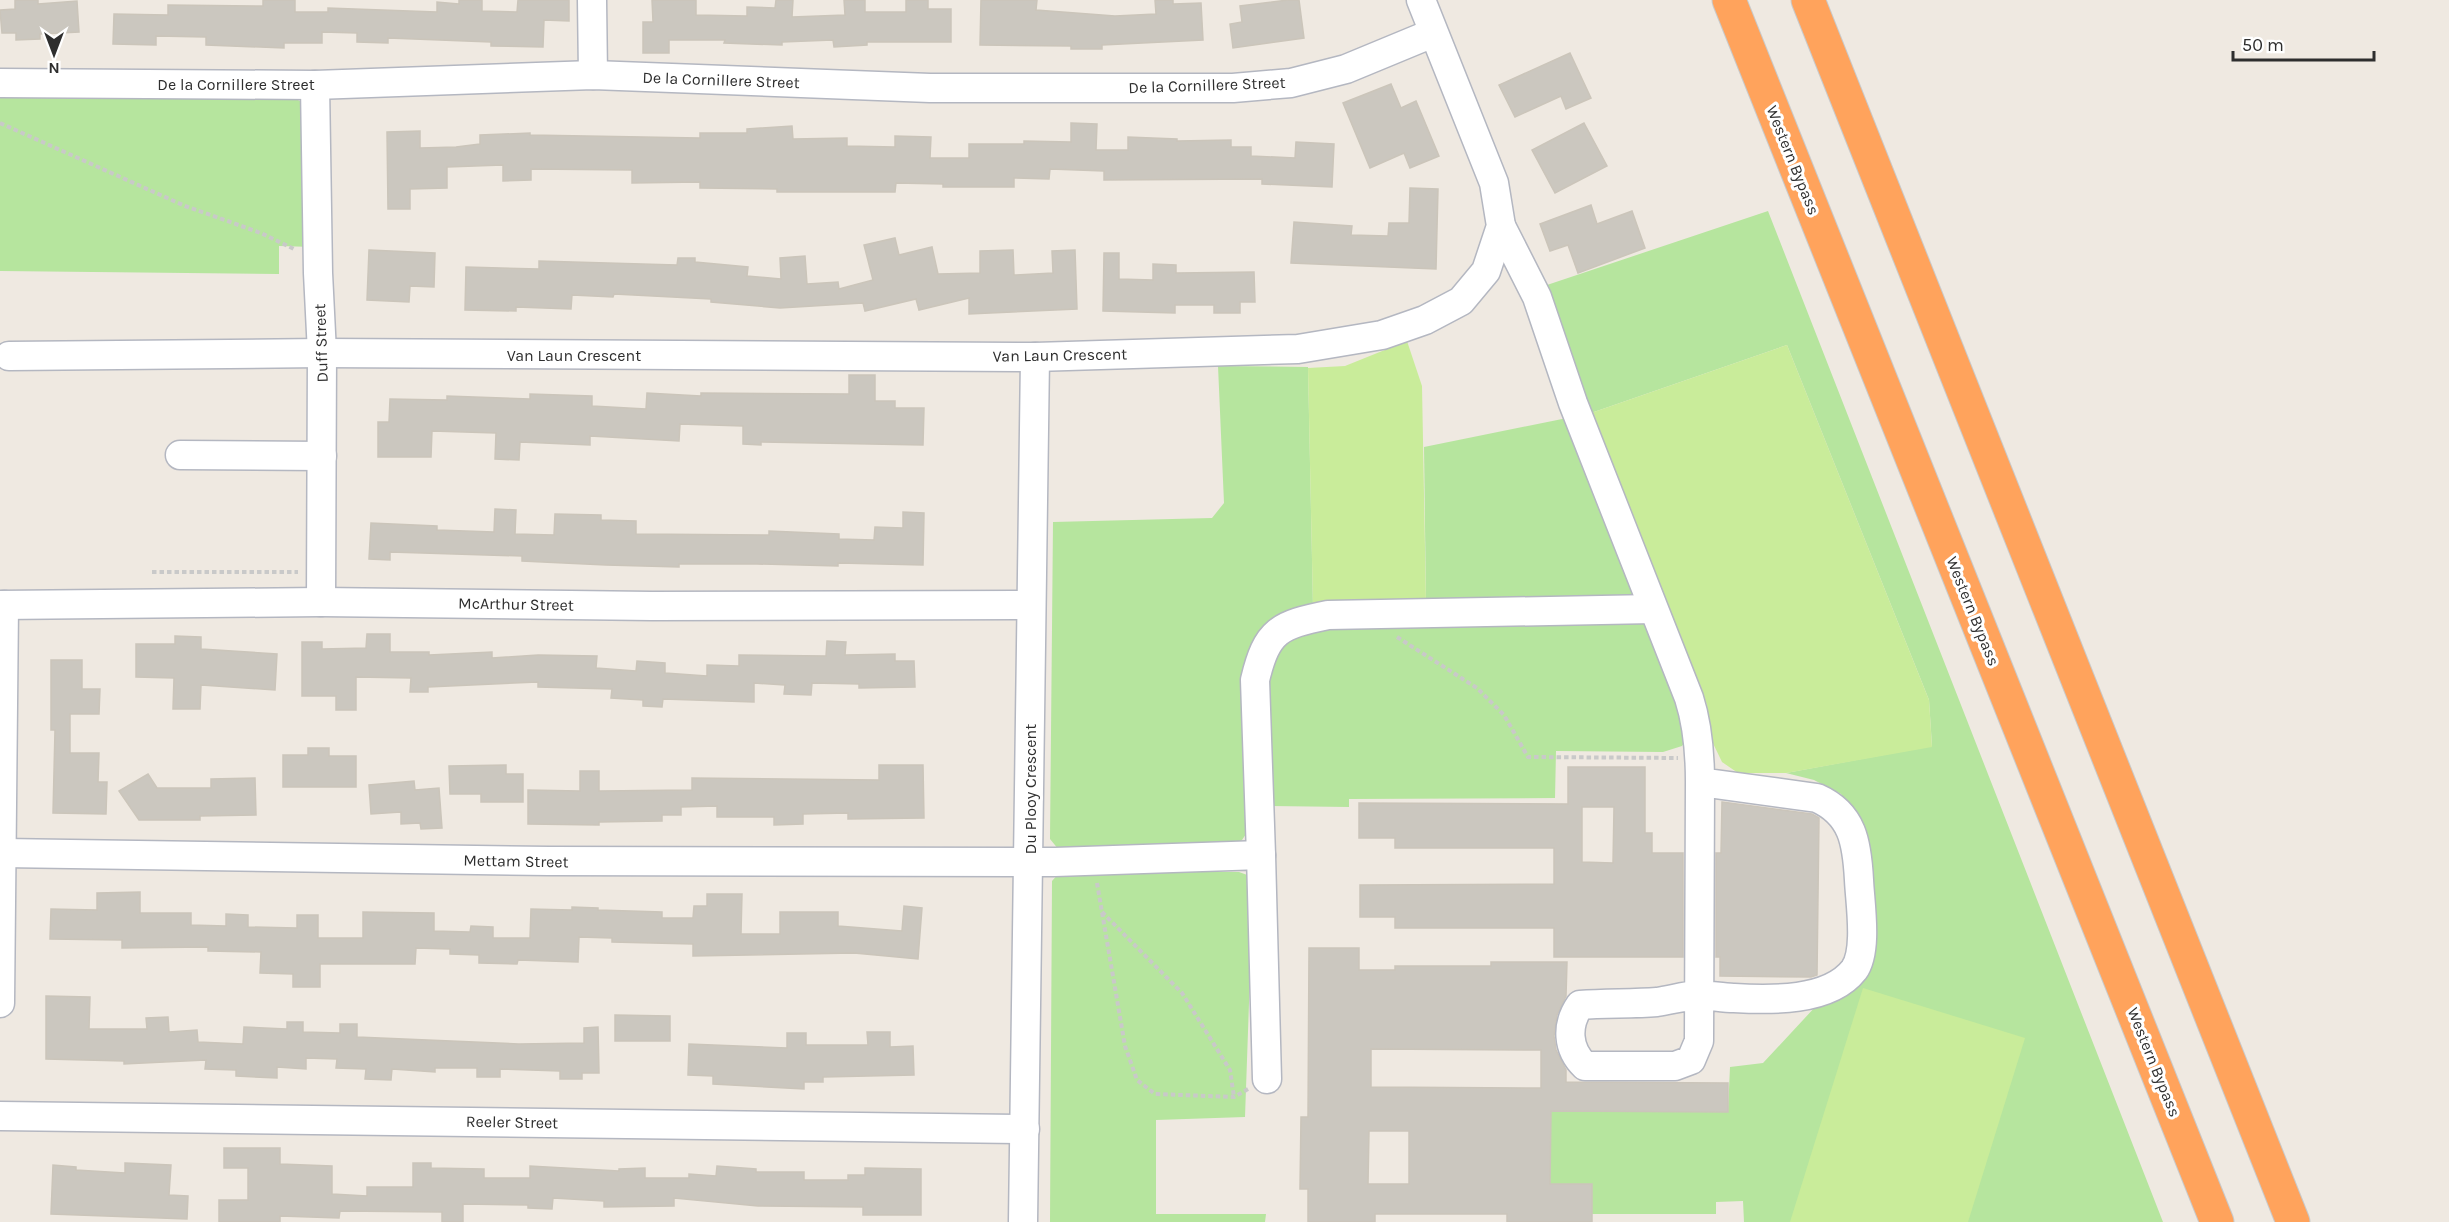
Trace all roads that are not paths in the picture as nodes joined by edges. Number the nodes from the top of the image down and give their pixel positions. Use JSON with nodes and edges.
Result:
{"nodes":[{"id":1,"x":592,"y":0,"type":"edge"},
{"id":2,"x":1421,"y":0,"type":"edge"},
{"id":3,"x":1729,"y":0,"type":"edge"},
{"id":4,"x":1808,"y":0,"type":"edge"},
{"id":5,"x":1433,"y":33,"type":"junction"},
{"id":6,"x":593,"y":75,"type":"junction"},
{"id":7,"x":0,"y":83,"type":"edge"},
{"id":8,"x":315,"y":85,"type":"junction"},
{"id":9,"x":1501,"y":226,"type":"junction"},
{"id":10,"x":322,"y":353,"type":"junction"},
{"id":11,"x":9,"y":356,"type":"dead end"},
{"id":12,"x":1035,"y":357,"type":"junction"},
{"id":13,"x":180,"y":455,"type":"dead end"},
{"id":14,"x":322,"y":456,"type":"junction"},
{"id":15,"x":321,"y":602,"type":"junction"},
{"id":16,"x":2,"y":605,"type":"edge"},
{"id":17,"x":1031,"y":605,"type":"junction"},
{"id":18,"x":1653,"y":609,"type":"junction"},
{"id":19,"x":1700,"y":770,"type":"junction"},
{"id":20,"x":3,"y":853,"type":"junction"},
{"id":21,"x":1261,"y":855,"type":"junction"},
{"id":22,"x":1029,"y":861,"type":"junction"},
{"id":23,"x":1699,"y":995,"type":"junction"},
{"id":24,"x":0,"y":1003,"type":"edge"},
{"id":25,"x":1267,"y":1079,"type":"road end"},
{"id":26,"x":0,"y":1116,"type":"edge"},
{"id":27,"x":1025,"y":1129,"type":"junction"},
{"id":28,"x":1023,"y":1222,"type":"edge"},
{"id":29,"x":2217,"y":1222,"type":"edge"},
{"id":30,"x":2292,"y":1222,"type":"edge"}],
"edges":[{"from":1,"to":6,"type":"street"},
{"from":2,"to":5,"type":"street","name":"Van Laun Crescent"},
{"from":3,"to":29,"type":"highway","name":"Western Bypass"},
{"from":4,"to":30,"type":"highway"},
{"from":5,"to":6,"type":"street","name":"De la Cornillere Street"},
{"from":5,"to":9,"type":"street","name":"Van Laun Crescent"},
{"from":6,"to":8,"type":"street","name":"De la Cornillere Street"},
{"from":7,"to":8,"type":"street","name":"De la Cornillere Street"},
{"from":8,"to":10,"type":"street","name":"Duff Street"},
{"from":9,"to":12,"type":"street","name":"Van Laun Crescent"},
{"from":9,"to":18,"type":"street"},
{"from":10,"to":11,"type":"street","name":"Van Laun Crescent"},
{"from":10,"to":12,"type":"street","name":"Van Laun Crescent"},
{"from":10,"to":14,"type":"street","name":"Duff Street"},
{"from":12,"to":17,"type":"street","name":"Du Plooy Crescent"},
{"from":13,"to":14,"type":"street"},
{"from":14,"to":15,"type":"street","name":"Duff Street"},
{"from":15,"to":16,"type":"street","name":"McArthur Street"},
{"from":15,"to":17,"type":"street","name":"McArthur Street"},
{"from":16,"to":20,"type":"street"},
{"from":17,"to":22,"type":"street","name":"Du Plooy Crescent"},
{"from":18,"to":19,"type":"street"},
{"from":18,"to":21,"type":"street"},
{"from":19,"to":23,"type":"street"},
{"from":19,"to":23,"type":"street"},
{"from":20,"to":22,"type":"street","name":"Mettam Street"},
{"from":20,"to":24,"type":"street"},
{"from":21,"to":22,"type":"street","name":"Mettam Street"},
{"from":21,"to":25,"type":"street"},
{"from":22,"to":27,"type":"street","name":"Du Plooy Crescent"},
{"from":23,"to":23,"type":"street"},
{"from":26,"to":27,"type":"street","name":"Reeler Street"},
{"from":27,"to":28,"type":"street","name":"Du Plooy Crescent"}]}
